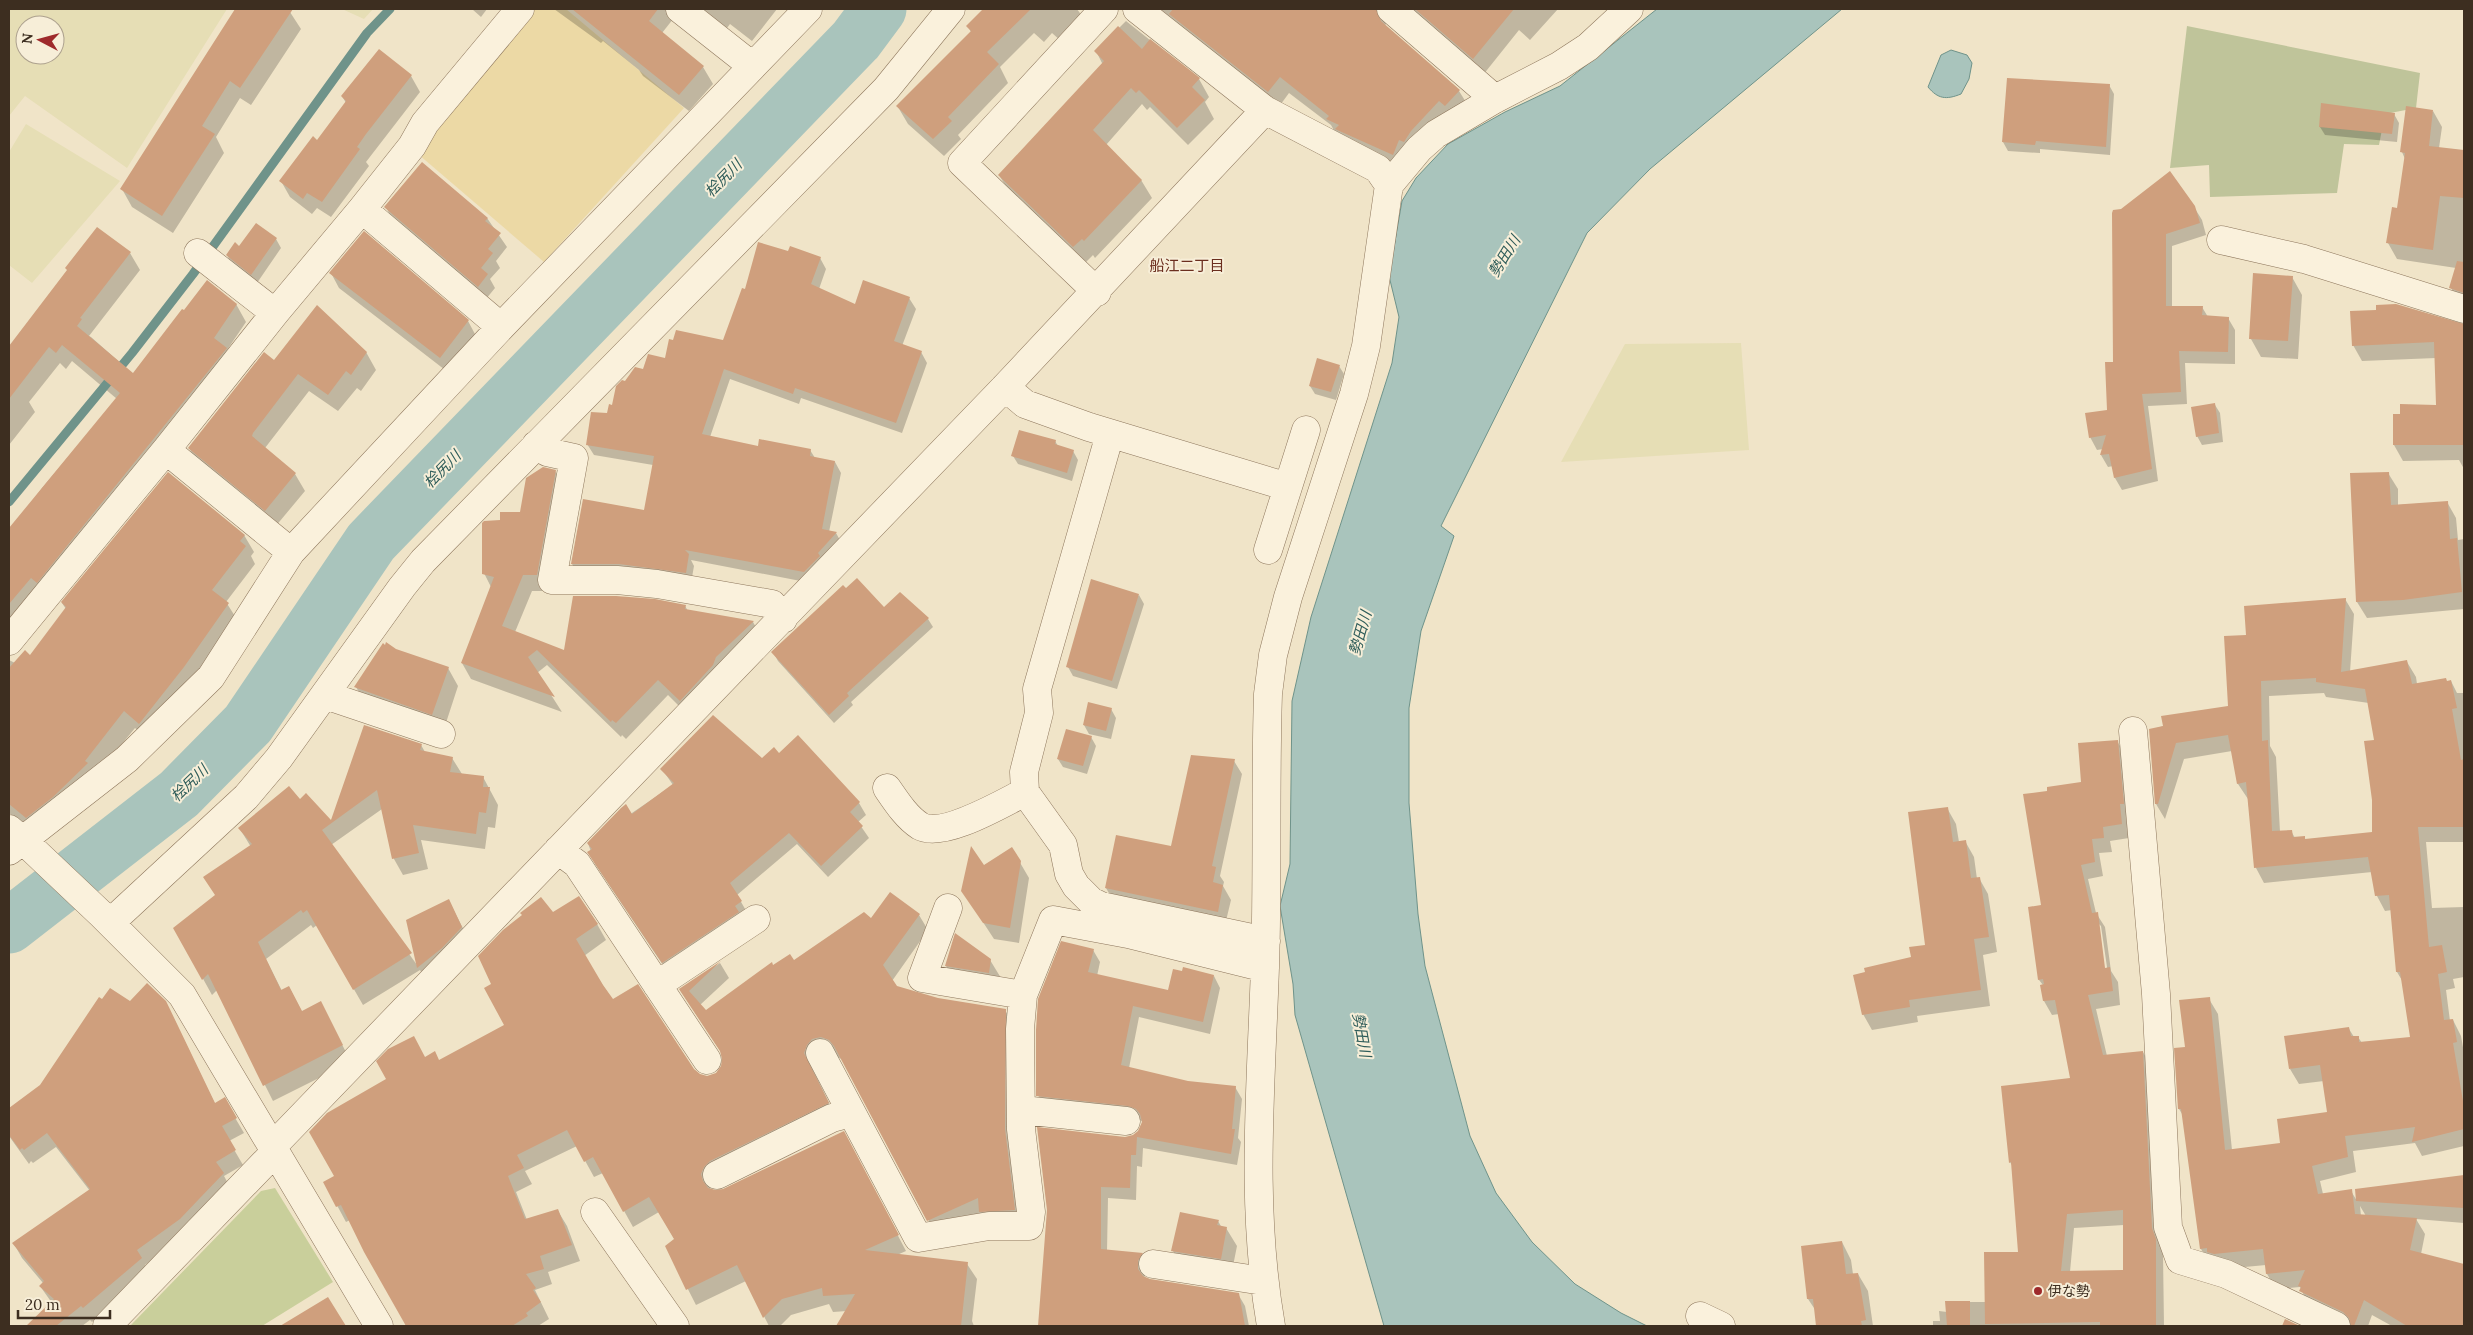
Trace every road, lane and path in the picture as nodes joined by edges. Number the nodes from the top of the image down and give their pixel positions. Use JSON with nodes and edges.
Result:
{"nodes":[{"id":1,"x":520,"y":9,"type":"edge"},
{"id":2,"x":680,"y":9,"type":"edge"},
{"id":3,"x":808,"y":9,"type":"edge"},
{"id":4,"x":952,"y":9,"type":"edge"},
{"id":5,"x":1104,"y":9,"type":"edge"},
{"id":6,"x":1137,"y":9,"type":"edge"},
{"id":7,"x":1390,"y":9,"type":"edge"},
{"id":8,"x":1621,"y":11,"type":"edge"},
{"id":9,"x":751,"y":65,"type":"junction"},
{"id":10,"x":1495,"y":99,"type":"junction"},
{"id":11,"x":1265,"y":110,"type":"junction"},
{"id":12,"x":1389,"y":185,"type":"junction"},
{"id":13,"x":362,"y":208,"type":"junction"},
{"id":14,"x":2221,"y":240,"type":"dead end"},
{"id":15,"x":206,"y":259,"type":"dead end"},
{"id":16,"x":1096,"y":292,"type":"junction"},
{"id":17,"x":2464,"y":309,"type":"edge"},
{"id":18,"x":275,"y":313,"type":"junction"},
{"id":19,"x":501,"y":327,"type":"junction"},
{"id":20,"x":1005,"y":388,"type":"junction"},
{"id":21,"x":1306,"y":430,"type":"dead end"},
{"id":22,"x":1110,"y":434,"type":"junction"},
{"id":23,"x":536,"y":445,"type":"junction"},
{"id":24,"x":166,"y":450,"type":"junction"},
{"id":25,"x":1288,"y":487,"type":"junction"},
{"id":26,"x":1268,"y":550,"type":"dead end"},
{"id":27,"x":291,"y":552,"type":"junction"},
{"id":28,"x":783,"y":619,"type":"junction"},
{"id":29,"x":9,"y":641,"type":"edge"},
{"id":30,"x":325,"y":695,"type":"junction"},
{"id":31,"x":2133,"y":730,"type":"dead end"},
{"id":32,"x":441,"y":734,"type":"dead end"},
{"id":33,"x":887,"y":788,"type":"dead end"},
{"id":34,"x":1025,"y":792,"type":"junction"},
{"id":35,"x":17,"y":841,"type":"edge"},
{"id":36,"x":558,"y":850,"type":"junction"},
{"id":37,"x":948,"y":908,"type":"dead end"},
{"id":38,"x":106,"y":919,"type":"junction"},
{"id":39,"x":756,"y":919,"type":"dead end"},
{"id":40,"x":1266,"y":941,"type":"junction"},
{"id":41,"x":1265,"y":968,"type":"junction"},
{"id":42,"x":657,"y":985,"type":"junction"},
{"id":43,"x":1023,"y":995,"type":"junction"},
{"id":44,"x":820,"y":1053,"type":"dead end"},
{"id":45,"x":707,"y":1060,"type":"dead end"},
{"id":46,"x":1022,"y":1110,"type":"junction"},
{"id":47,"x":851,"y":1113,"type":"junction"},
{"id":48,"x":1126,"y":1122,"type":"dead end"},
{"id":49,"x":275,"y":1148,"type":"junction"},
{"id":50,"x":717,"y":1175,"type":"dead end"},
{"id":51,"x":595,"y":1212,"type":"dead end"},
{"id":52,"x":1153,"y":1264,"type":"dead end"},
{"id":53,"x":1263,"y":1282,"type":"junction"},
{"id":54,"x":107,"y":1326,"type":"edge"},
{"id":55,"x":379,"y":1326,"type":"edge"},
{"id":56,"x":675,"y":1326,"type":"edge"},
{"id":57,"x":1271,"y":1326,"type":"edge"},
{"id":58,"x":2336,"y":1326,"type":"edge"}],
"edges":[{"from":1,"to":13,"type":"street"},
{"from":2,"to":9,"type":"street"},
{"from":3,"to":9,"type":"street"},
{"from":4,"to":23,"type":"street"},
{"from":5,"to":16,"type":"street"},
{"from":6,"to":11,"type":"street"},
{"from":7,"to":10,"type":"street"},
{"from":8,"to":10,"type":"street"},
{"from":9,"to":19,"type":"street"},
{"from":10,"to":12,"type":"street"},
{"from":11,"to":12,"type":"street"},
{"from":11,"to":16,"type":"street"},
{"from":12,"to":40,"type":"street"},
{"from":13,"to":18,"type":"street"},
{"from":13,"to":19,"type":"street"},
{"from":14,"to":17,"type":"street"},
{"from":15,"to":18,"type":"street"},
{"from":16,"to":20,"type":"street"},
{"from":18,"to":24,"type":"street"},
{"from":19,"to":27,"type":"street"},
{"from":20,"to":22,"type":"street"},
{"from":20,"to":28,"type":"street"},
{"from":21,"to":25,"type":"street"},
{"from":22,"to":25,"type":"street"},
{"from":22,"to":34,"type":"street"},
{"from":23,"to":28,"type":"street"},
{"from":23,"to":30,"type":"street"},
{"from":24,"to":27,"type":"street"},
{"from":24,"to":29,"type":"street"},
{"from":25,"to":26,"type":"street"},
{"from":27,"to":35,"type":"street"},
{"from":28,"to":36,"type":"street"},
{"from":30,"to":32,"type":"street"},
{"from":30,"to":38,"type":"street"},
{"from":31,"to":58,"type":"street"},
{"from":33,"to":34,"type":"street"},
{"from":34,"to":40,"type":"street"},
{"from":35,"to":38,"type":"street"},
{"from":36,"to":42,"type":"street"},
{"from":36,"to":49,"type":"street"},
{"from":37,"to":43,"type":"street"},
{"from":38,"to":49,"type":"street"},
{"from":39,"to":42,"type":"street"},
{"from":40,"to":41,"type":"street"},
{"from":41,"to":43,"type":"street"},
{"from":41,"to":53,"type":"street"},
{"from":42,"to":45,"type":"street"},
{"from":43,"to":46,"type":"street"},
{"from":44,"to":47,"type":"street"},
{"from":46,"to":47,"type":"street"},
{"from":46,"to":48,"type":"street"},
{"from":47,"to":50,"type":"street"},
{"from":49,"to":54,"type":"street"},
{"from":49,"to":55,"type":"street"},
{"from":51,"to":56,"type":"street"},
{"from":52,"to":53,"type":"street"},
{"from":53,"to":57,"type":"street"}]}
